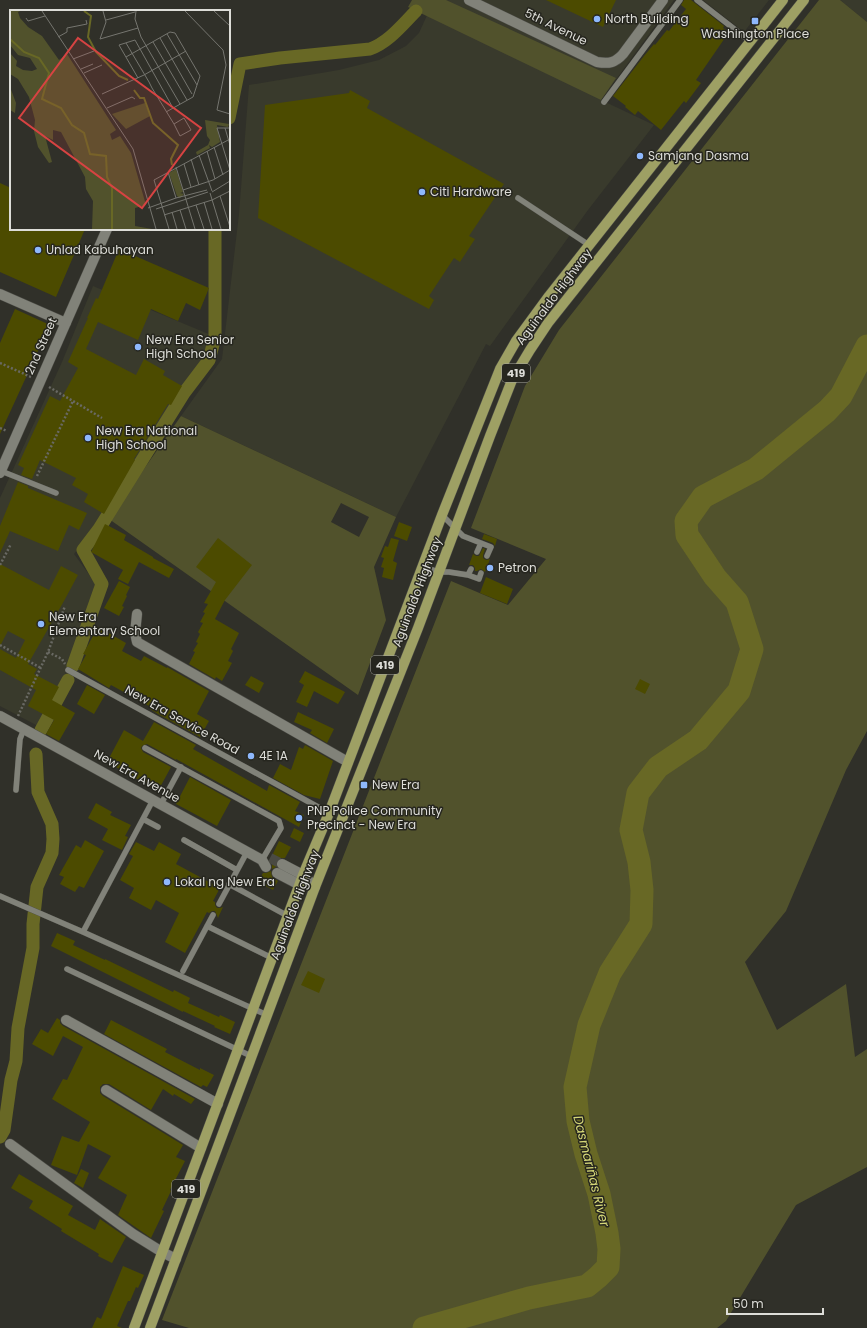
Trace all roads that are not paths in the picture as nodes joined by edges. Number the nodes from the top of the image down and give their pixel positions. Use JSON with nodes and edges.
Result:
{"nodes":[{"id":1,"x":469,"y":0,"type":"edge"},
{"id":2,"x":663,"y":0,"type":"edge"},
{"id":3,"x":680,"y":0,"type":"edge"},
{"id":4,"x":697,"y":0,"type":"edge"},
{"id":5,"x":783,"y":0,"type":"edge"},
{"id":6,"x":804,"y":0,"type":"edge"},
{"id":7,"x":481,"y":2,"type":"edge"},
{"id":8,"x":751,"y":42,"type":"junction"},
{"id":9,"x":604,"y":102,"type":"dead end"},
{"id":10,"x":518,"y":198,"type":"dead end"},
{"id":11,"x":602,"y":229,"type":"junction"},
{"id":12,"x":107,"y":230,"type":"edge"},
{"id":13,"x":615,"y":238,"type":"junction"},
{"id":14,"x":589,"y":245,"type":"junction"},
{"id":15,"x":1,"y":296,"type":"edge"},
{"id":16,"x":66,"y":323,"type":"junction"},
{"id":17,"x":0,"y":472,"type":"edge"},
{"id":18,"x":56,"y":493,"type":"dead end"},
{"id":19,"x":442,"y":515,"type":"junction"},
{"id":20,"x":455,"y":528,"type":"junction"},
{"id":21,"x":481,"y":543,"type":"junction"},
{"id":22,"x":477,"y":552,"type":"dead end"},
{"id":23,"x":487,"y":556,"type":"dead end"},
{"id":24,"x":422,"y":567,"type":"junction"},
{"id":25,"x":439,"y":572,"type":"junction"},
{"id":26,"x":481,"y":573,"type":"dead end"},
{"id":27,"x":137,"y":614,"type":"dead end"},
{"id":28,"x":68,"y":670,"type":"road end"},
{"id":29,"x":0,"y":716,"type":"edge"},
{"id":30,"x":362,"y":725,"type":"junction"},
{"id":31,"x":24,"y":729,"type":"junction"},
{"id":32,"x":377,"y":730,"type":"junction"},
{"id":33,"x":145,"y":748,"type":"dead end"},
{"id":34,"x":348,"y":762,"type":"junction"},
{"id":35,"x":181,"y":767,"type":"junction"},
{"id":36,"x":16,"y":790,"type":"dead end"},
{"id":37,"x":157,"y":802,"type":"junction"},
{"id":38,"x":329,"y":813,"type":"junction"},
{"id":39,"x":143,"y":818,"type":"junction"},
{"id":40,"x":158,"y":827,"type":"dead end"},
{"id":41,"x":184,"y":840,"type":"dead end"},
{"id":42,"x":247,"y":852,"type":"junction"},
{"id":43,"x":266,"y":862,"type":"joint"},
{"id":44,"x":280,"y":869,"type":"tunnel mouth"},
{"id":45,"x":237,"y":870,"type":"junction"},
{"id":46,"x":301,"y":880,"type":"junction"},
{"id":47,"x":229,"y":884,"type":"junction"},
{"id":48,"x":315,"y":886,"type":"junction"},
{"id":49,"x":0,"y":896,"type":"edge"},
{"id":50,"x":219,"y":904,"type":"dead end"},
{"id":51,"x":213,"y":915,"type":"dead end"},
{"id":52,"x":288,"y":916,"type":"junction"},
{"id":53,"x":207,"y":926,"type":"junction"},
{"id":54,"x":83,"y":932,"type":"junction"},
{"id":55,"x":272,"y":958,"type":"junction"},
{"id":56,"x":67,"y":969,"type":"dead end"},
{"id":57,"x":183,"y":970,"type":"dead end"},
{"id":58,"x":253,"y":1009,"type":"junction"},
{"id":59,"x":267,"y":1015,"type":"junction"},
{"id":60,"x":66,"y":1020,"type":"dead end"},
{"id":61,"x":238,"y":1050,"type":"junction"},
{"id":62,"x":251,"y":1056,"type":"junction"},
{"id":63,"x":106,"y":1090,"type":"dead end"},
{"id":64,"x":218,"y":1104,"type":"junction"},
{"id":65,"x":10,"y":1144,"type":"dead end"},
{"id":66,"x":201,"y":1148,"type":"junction"},
{"id":67,"x":162,"y":1252,"type":"junction"},
{"id":68,"x":176,"y":1259,"type":"junction"},
{"id":69,"x":134,"y":1328,"type":"edge"},
{"id":70,"x":150,"y":1328,"type":"edge"}],
"edges":[{"from":1,"to":7,"type":"street","name":"5th Avenue"},
{"from":2,"to":7,"type":"street","name":"5th Avenue"},
{"from":3,"to":9,"type":"lane"},
{"from":4,"to":8,"type":"lane"},
{"from":5,"to":8,"type":"main road","name":"Aguinaldo Highway","number":"419"},
{"from":6,"to":13,"type":"main road","name":"Aguinaldo Highway","number":"419"},
{"from":8,"to":11,"type":"main road","name":"Aguinaldo Highway","number":"419"},
{"from":10,"to":14,"type":"lane"},
{"from":11,"to":13,"type":"main road"},
{"from":11,"to":14,"type":"main road","name":"Aguinaldo Highway","number":"419"},
{"from":12,"to":16,"type":"street","name":"2nd Street"},
{"from":13,"to":20,"type":"main road","name":"Aguinaldo Highway","number":"419"},
{"from":14,"to":19,"type":"main road","name":"Aguinaldo Highway","number":"419"},
{"from":15,"to":16,"type":"street"},
{"from":16,"to":17,"type":"street","name":"2nd Street"},
{"from":17,"to":18,"type":"lane"},
{"from":19,"to":20,"type":"lane"},
{"from":19,"to":24,"type":"main road","name":"Aguinaldo Highway","number":"419"},
{"from":20,"to":21,"type":"lane"},
{"from":20,"to":25,"type":"main road","name":"Aguinaldo Highway","number":"419"},
{"from":21,"to":22,"type":"lane"},
{"from":21,"to":23,"type":"lane"},
{"from":24,"to":25,"type":"lane"},
{"from":24,"to":30,"type":"main road","name":"Aguinaldo Highway","number":"419"},
{"from":25,"to":26,"type":"lane"},
{"from":25,"to":32,"type":"main road","name":"Aguinaldo Highway","number":"419"},
{"from":27,"to":34,"type":"street"},
{"from":28,"to":38,"type":"lane","name":"New Era Service Road"},
{"from":29,"to":31,"type":"street","name":"New Era Avenue"},
{"from":30,"to":32,"type":"main road"},
{"from":30,"to":34,"type":"main road","name":"Aguinaldo Highway","number":"419"},
{"from":31,"to":36,"type":"lane"},
{"from":31,"to":37,"type":"street","name":"New Era Avenue"},
{"from":32,"to":48,"type":"main road","name":"Aguinaldo Highway","number":"419"},
{"from":33,"to":35,"type":"lane"},
{"from":34,"to":38,"type":"main road","name":"Aguinaldo Highway","number":"419"},
{"from":35,"to":37,"type":"lane"},
{"from":35,"to":43,"type":"lane"},
{"from":37,"to":39,"type":"lane"},
{"from":37,"to":42,"type":"street","name":"New Era Avenue"},
{"from":38,"to":46,"type":"main road","name":"Aguinaldo Highway","number":"419"},
{"from":39,"to":40,"type":"lane"},
{"from":39,"to":54,"type":"lane"},
{"from":41,"to":45,"type":"lane"},
{"from":42,"to":43,"type":"street","name":"New Era Avenue"},
{"from":42,"to":45,"type":"lane"},
{"from":44,"to":46,"type":"street"},
{"from":45,"to":47,"type":"lane"},
{"from":46,"to":48,"type":"street"},
{"from":46,"to":52,"type":"main road","name":"Aguinaldo Highway","number":"419"},
{"from":47,"to":50,"type":"lane"},
{"from":47,"to":52,"type":"lane"},
{"from":48,"to":59,"type":"main road","name":"Aguinaldo Highway","number":"419"},
{"from":49,"to":54,"type":"lane"},
{"from":51,"to":53,"type":"lane"},
{"from":52,"to":55,"type":"main road","name":"Aguinaldo Highway","number":"419"},
{"from":53,"to":55,"type":"lane"},
{"from":53,"to":57,"type":"lane"},
{"from":54,"to":58,"type":"lane"},
{"from":55,"to":58,"type":"main road","name":"Aguinaldo Highway","number":"419"},
{"from":56,"to":61,"type":"lane"},
{"from":58,"to":59,"type":"lane"},
{"from":58,"to":61,"type":"main road","name":"Aguinaldo Highway","number":"419"},
{"from":59,"to":62,"type":"main road","name":"Aguinaldo Highway","number":"419"},
{"from":60,"to":64,"type":"street"},
{"from":61,"to":62,"type":"lane"},
{"from":61,"to":64,"type":"main road","name":"Aguinaldo Highway","number":"419"},
{"from":62,"to":68,"type":"main road","name":"Aguinaldo Highway","number":"419"},
{"from":63,"to":66,"type":"street"},
{"from":64,"to":66,"type":"main road","name":"Aguinaldo Highway","number":"419"},
{"from":65,"to":67,"type":"street"},
{"from":66,"to":67,"type":"main road","name":"Aguinaldo Highway","number":"419"},
{"from":67,"to":68,"type":"street"},
{"from":67,"to":69,"type":"main road","name":"Aguinaldo Highway","number":"419"},
{"from":68,"to":70,"type":"main road","name":"Aguinaldo Highway","number":"419"}]}
